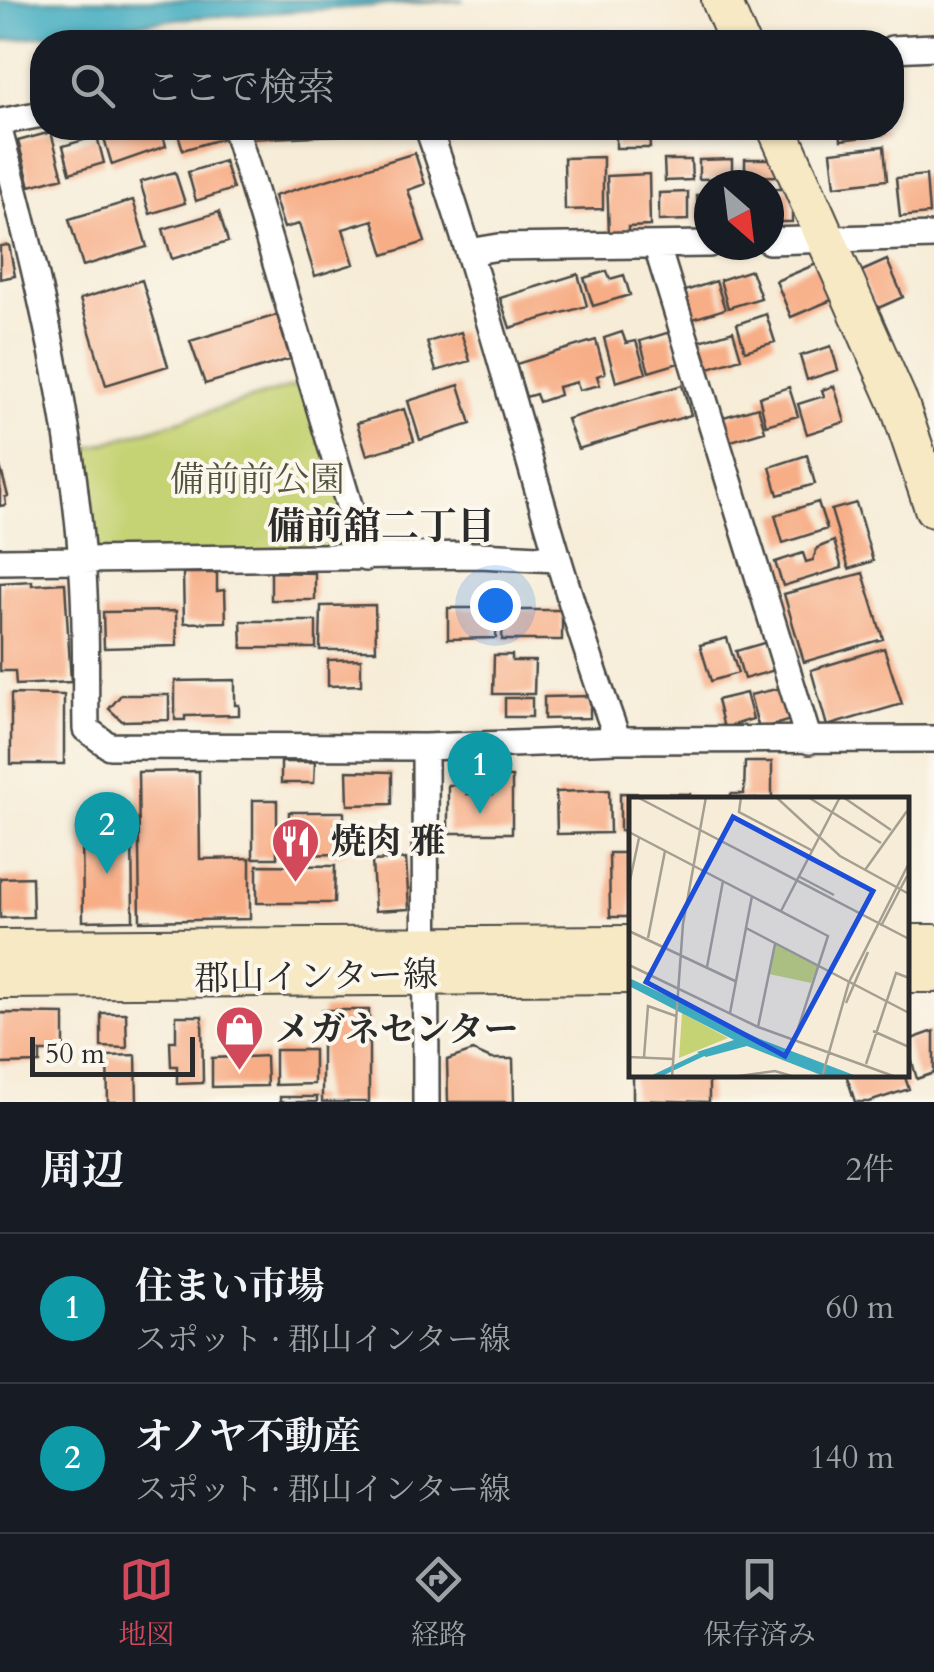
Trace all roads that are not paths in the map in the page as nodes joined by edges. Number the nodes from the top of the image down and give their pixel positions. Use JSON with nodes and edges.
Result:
{"nodes":[{"id":1,"x":721,"y":0,"type":"edge"},
{"id":2,"x":735,"y":30,"type":"edge"},
{"id":3,"x":934,"y":47,"type":"edge"},
{"id":4,"x":904,"y":48,"type":"edge"},
{"id":5,"x":30,"y":116,"type":"edge"},
{"id":6,"x":0,"y":122,"type":"edge"},
{"id":7,"x":0,"y":134,"type":"edge"},
{"id":8,"x":239,"y":140,"type":"edge"},
{"id":9,"x":432,"y":140,"type":"edge"},
{"id":10,"x":782,"y":140,"type":"edge"},
{"id":11,"x":934,"y":236,"type":"edge"},
{"id":12,"x":826,"y":237,"type":"junction"},
{"id":13,"x":784,"y":240,"type":"edge"},
{"id":14,"x":694,"y":245,"type":"edge"},
{"id":15,"x":657,"y":246,"type":"junction"},
{"id":16,"x":468,"y":252,"type":"junction"},
{"id":17,"x":934,"y":508,"type":"edge"},
{"id":18,"x":365,"y":558,"type":"junction"},
{"id":19,"x":556,"y":559,"type":"junction"},
{"id":20,"x":0,"y":562,"type":"edge"},
{"id":21,"x":82,"y":562,"type":"junction"},
{"id":22,"x":934,"y":739,"type":"edge"},
{"id":23,"x":618,"y":740,"type":"junction"},
{"id":24,"x":808,"y":741,"type":"junction"},
{"id":25,"x":425,"y":747,"type":"junction"},
{"id":26,"x":629,"y":946,"type":"edge"},
{"id":27,"x":0,"y":949,"type":"edge"},
{"id":28,"x":428,"y":962,"type":"junction"},
{"id":29,"x":629,"y":974,"type":"edge"},
{"id":30,"x":0,"y":979,"type":"edge"},
{"id":31,"x":426,"y":1102,"type":"edge"}],
"edges":[{"from":1,"to":2,"type":"street"},
{"from":3,"to":4,"type":"street"},
{"from":5,"to":6,"type":"street"},
{"from":7,"to":21,"type":"street"},
{"from":8,"to":18,"type":"street"},
{"from":9,"to":16,"type":"street"},
{"from":10,"to":12,"type":"street"},
{"from":11,"to":12,"type":"street"},
{"from":12,"to":13,"type":"street"},
{"from":12,"to":17,"type":"street"},
{"from":14,"to":15,"type":"street"},
{"from":15,"to":16,"type":"street"},
{"from":15,"to":24,"type":"street"},
{"from":16,"to":19,"type":"street"},
{"from":18,"to":19,"type":"street"},
{"from":18,"to":21,"type":"street"},
{"from":19,"to":23,"type":"street"},
{"from":20,"to":21,"type":"street"},
{"from":21,"to":25,"type":"street"},
{"from":22,"to":24,"type":"street"},
{"from":23,"to":24,"type":"street"},
{"from":23,"to":25,"type":"street"},
{"from":25,"to":28,"type":"street"},
{"from":26,"to":28,"type":"street"},
{"from":27,"to":28,"type":"street"},
{"from":28,"to":29,"type":"street","name":"郡山インター線"},
{"from":28,"to":30,"type":"street","name":"郡山インター線"},
{"from":28,"to":31,"type":"street"}]}
